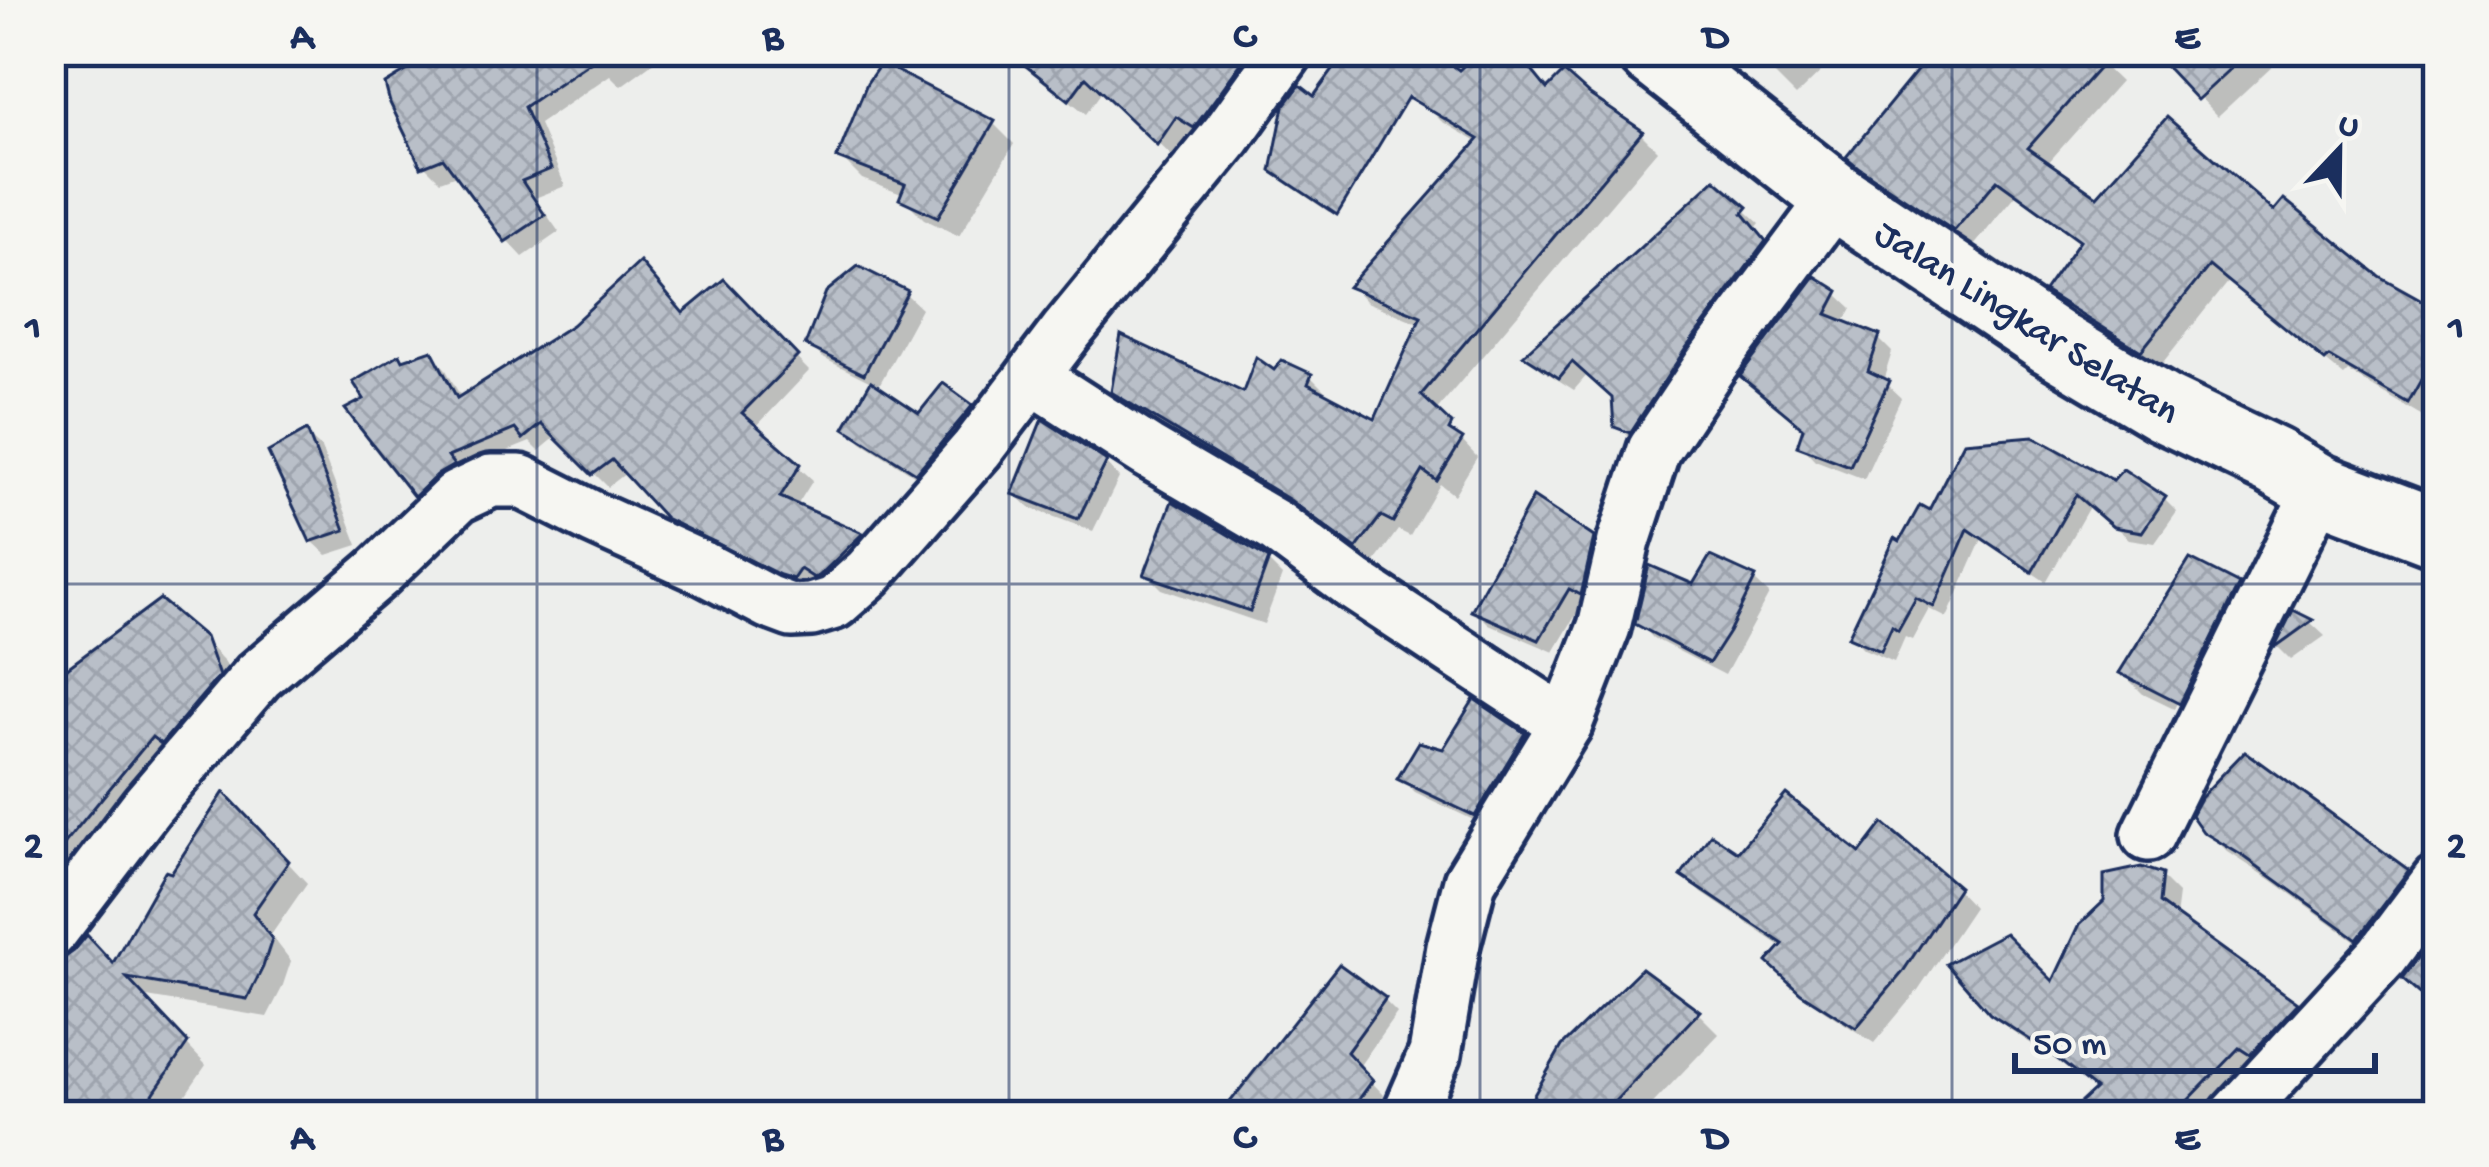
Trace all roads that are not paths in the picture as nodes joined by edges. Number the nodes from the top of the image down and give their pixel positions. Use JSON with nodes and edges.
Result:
{"nodes":[{"id":1,"x":1287,"y":51,"type":"edge"},
{"id":2,"x":1651,"y":51,"type":"edge"},
{"id":3,"x":1836,"y":197,"type":"junction"},
{"id":4,"x":1032,"y":377,"type":"junction"},
{"id":5,"x":2320,"y":488,"type":"junction"},
{"id":6,"x":2438,"y":533,"type":"edge"},
{"id":7,"x":1566,"y":724,"type":"junction"},
{"id":8,"x":2149,"y":835,"type":"dead end"},
{"id":9,"x":2438,"y":881,"type":"edge"},
{"id":10,"x":51,"y":932,"type":"edge"},
{"id":11,"x":1408,"y":1116,"type":"edge"},
{"id":12,"x":2235,"y":1116,"type":"edge"}],
"edges":[{"from":1,"to":4,"type":"street"},
{"from":2,"to":3,"type":"street","name":"Jalan Lingkar Selatan"},
{"from":3,"to":5,"type":"street","name":"Jalan Lingkar Selatan"},
{"from":3,"to":7,"type":"street"},
{"from":4,"to":7,"type":"street"},
{"from":4,"to":10,"type":"street"},
{"from":5,"to":6,"type":"street","name":"Jalan Lingkar Selatan"},
{"from":5,"to":8,"type":"street"},
{"from":7,"to":11,"type":"street"},
{"from":9,"to":12,"type":"street"}]}
